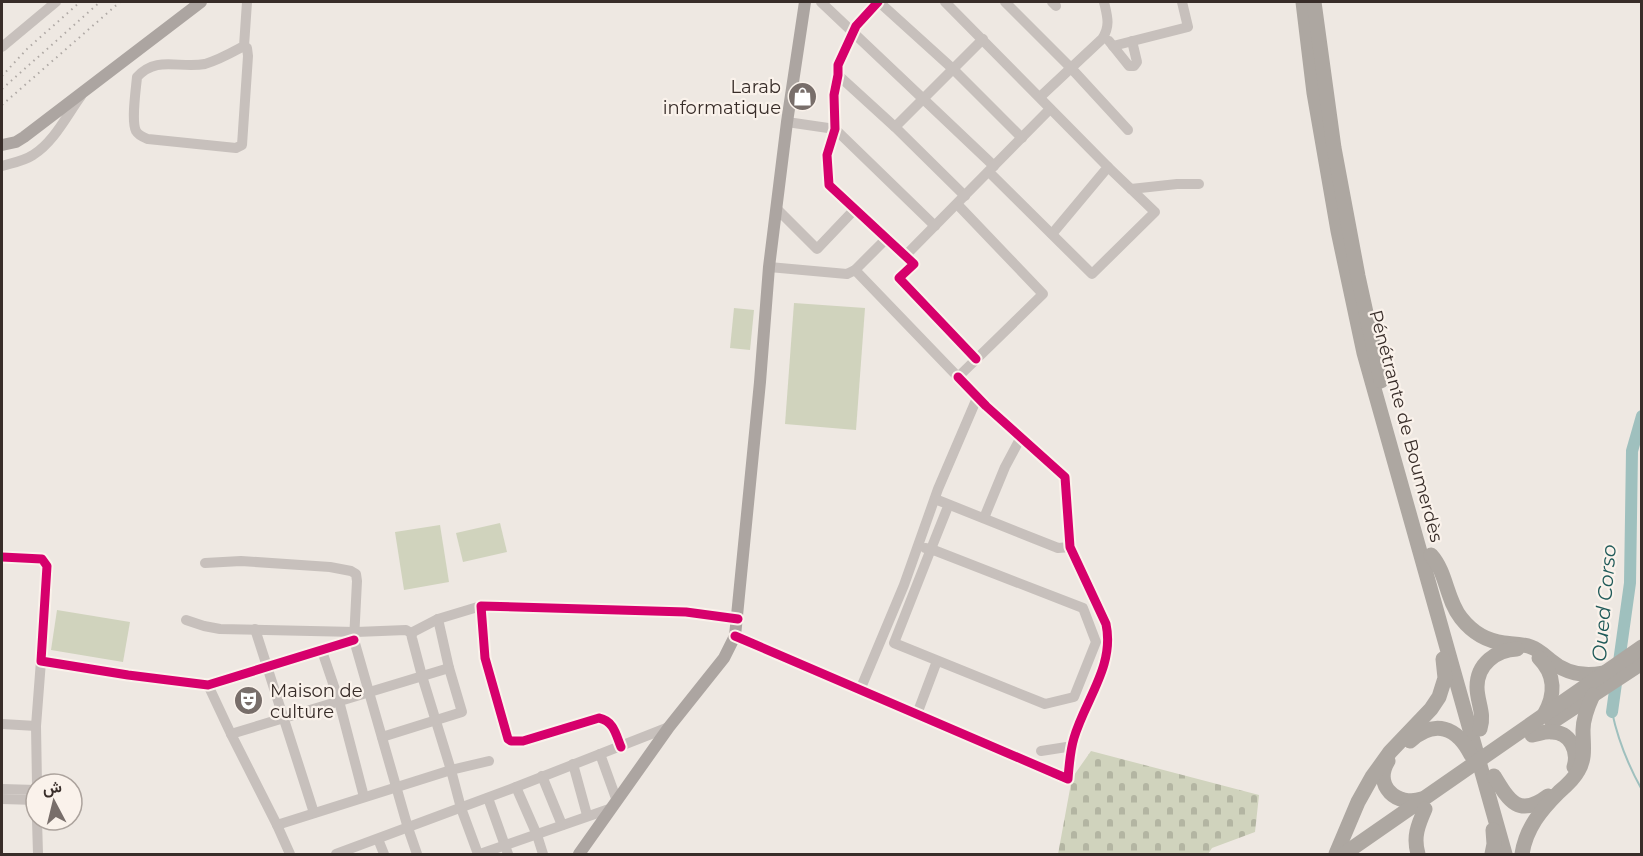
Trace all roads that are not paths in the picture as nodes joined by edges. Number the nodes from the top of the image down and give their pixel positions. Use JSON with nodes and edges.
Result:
{"nodes":[{"id":1,"x":56,"y":2,"type":"edge"},
{"id":2,"x":201,"y":2,"type":"edge"},
{"id":3,"x":247,"y":2,"type":"edge"},
{"id":4,"x":805,"y":2,"type":"edge"},
{"id":5,"x":821,"y":2,"type":"edge"},
{"id":6,"x":878,"y":2,"type":"edge"},
{"id":7,"x":945,"y":2,"type":"edge"},
{"id":8,"x":1005,"y":2,"type":"edge"},
{"id":9,"x":1104,"y":2,"type":"edge"},
{"id":10,"x":1182,"y":2,"type":"edge"},
{"id":11,"x":1303,"y":2,"type":"edge"},
{"id":12,"x":1314,"y":2,"type":"edge"},
{"id":13,"x":854,"y":31,"type":"junction"},
{"id":14,"x":1104,"y":36,"type":"junction"},
{"id":15,"x":983,"y":39,"type":"junction"},
{"id":16,"x":1132,"y":41,"type":"junction"},
{"id":17,"x":244,"y":46,"type":"junction"},
{"id":18,"x":1113,"y":46,"type":"junction"},
{"id":19,"x":2,"y":47,"type":"edge"},
{"id":20,"x":1071,"y":68,"type":"junction"},
{"id":21,"x":953,"y":69,"type":"junction"},
{"id":22,"x":838,"y":75,"type":"junction"},
{"id":23,"x":82,"y":94,"type":"junction"},
{"id":24,"x":1040,"y":97,"type":"junction"},
{"id":25,"x":923,"y":98,"type":"junction"},
{"id":26,"x":1050,"y":109,"type":"junction"},
{"id":27,"x":787,"y":122,"type":"junction"},
{"id":28,"x":895,"y":127,"type":"junction"},
{"id":29,"x":835,"y":129,"type":"junction"},
{"id":30,"x":1128,"y":130,"type":"dead end"},
{"id":31,"x":1022,"y":138,"type":"junction"},
{"id":32,"x":2,"y":145,"type":"edge"},
{"id":33,"x":2,"y":166,"type":"edge"},
{"id":34,"x":1108,"y":167,"type":"junction"},
{"id":35,"x":992,"y":169,"type":"junction"},
{"id":36,"x":1199,"y":184,"type":"dead end"},
{"id":37,"x":1131,"y":189,"type":"junction"},
{"id":38,"x":961,"y":200,"type":"junction"},
{"id":39,"x":777,"y":209,"type":"junction"},
{"id":40,"x":855,"y":209,"type":"junction"},
{"id":41,"x":935,"y":226,"type":"junction"},
{"id":42,"x":1052,"y":234,"type":"junction"},
{"id":43,"x":887,"y":238,"type":"junction"},
{"id":44,"x":905,"y":256,"type":"junction"},
{"id":45,"x":769,"y":267,"type":"junction"},
{"id":46,"x":855,"y":270,"type":"junction"},
{"id":47,"x":976,"y":359,"type":"junction"},
{"id":48,"x":958,"y":377,"type":"junction"},
{"id":49,"x":977,"y":398,"type":"junction"},
{"id":50,"x":1021,"y":437,"type":"junction"},
{"id":51,"x":935,"y":499,"type":"junction"},
{"id":52,"x":946,"y":509,"type":"dead end"},
{"id":53,"x":984,"y":518,"type":"junction"},
{"id":54,"x":917,"y":547,"type":"junction"},
{"id":55,"x":1070,"y":547,"type":"junction"},
{"id":56,"x":931,"y":549,"type":"junction"},
{"id":57,"x":1431,"y":555,"type":"junction"},
{"id":58,"x":2,"y":557,"type":"edge"},
{"id":59,"x":205,"y":563,"type":"dead end"},
{"id":60,"x":481,"y":606,"type":"junction"},
{"id":61,"x":1437,"y":611,"type":"junction"},
{"id":62,"x":438,"y":619,"type":"junction"},
{"id":63,"x":738,"y":619,"type":"junction"},
{"id":64,"x":186,"y":620,"type":"dead end"},
{"id":65,"x":255,"y":629,"type":"junction"},
{"id":66,"x":411,"y":633,"type":"junction"},
{"id":67,"x":355,"y":636,"type":"junction"},
{"id":68,"x":735,"y":636,"type":"junction"},
{"id":69,"x":882,"y":640,"type":"junction"},
{"id":70,"x":894,"y":643,"type":"junction"},
{"id":71,"x":322,"y":651,"type":"junction"},
{"id":72,"x":1640,"y":656,"type":"edge"},
{"id":73,"x":41,"y":661,"type":"junction"},
{"id":74,"x":937,"y":661,"type":"junction"},
{"id":75,"x":267,"y":667,"type":"junction"},
{"id":76,"x":450,"y":668,"type":"junction"},
{"id":77,"x":1610,"y":674,"type":"junction"},
{"id":78,"x":422,"y":676,"type":"junction"},
{"id":79,"x":208,"y":685,"type":"junction"},
{"id":80,"x":860,"y":690,"type":"junction"},
{"id":81,"x":369,"y":692,"type":"junction"},
{"id":82,"x":1593,"y":695,"type":"junction"},
{"id":83,"x":339,"y":701,"type":"junction"},
{"id":84,"x":917,"y":714,"type":"junction"},
{"id":85,"x":1543,"y":716,"type":"junction"},
{"id":86,"x":285,"y":717,"type":"junction"},
{"id":87,"x":436,"y":720,"type":"junction"},
{"id":88,"x":2,"y":724,"type":"edge"},
{"id":89,"x":36,"y":726,"type":"junction"},
{"id":90,"x":669,"y":727,"type":"junction"},
{"id":91,"x":1480,"y":729,"type":"junction"},
{"id":92,"x":231,"y":734,"type":"junction"},
{"id":93,"x":1532,"y":735,"type":"junction"},
{"id":94,"x":382,"y":737,"type":"junction"},
{"id":95,"x":1073,"y":746,"type":"junction"},
{"id":96,"x":621,"y":747,"type":"junction"},
{"id":97,"x":1041,"y":751,"type":"dead end"},
{"id":98,"x":1499,"y":753,"type":"junction"},
{"id":99,"x":600,"y":754,"type":"junction"},
{"id":100,"x":489,"y":760,"type":"dead end"},
{"id":101,"x":573,"y":764,"type":"junction"},
{"id":102,"x":451,"y":770,"type":"junction"},
{"id":103,"x":37,"y":772,"type":"edge"},
{"id":104,"x":542,"y":776,"type":"junction"},
{"id":105,"x":1490,"y":780,"type":"junction"},
{"id":106,"x":516,"y":787,"type":"junction"},
{"id":107,"x":397,"y":788,"type":"junction"},
{"id":108,"x":2,"y":789,"type":"edge"},
{"id":109,"x":24,"y":790,"type":"edge"},
{"id":110,"x":364,"y":797,"type":"junction"},
{"id":111,"x":488,"y":798,"type":"junction"},
{"id":112,"x":2,"y":799,"type":"edge"},
{"id":113,"x":24,"y":800,"type":"edge"},
{"id":114,"x":615,"y":804,"type":"junction"},
{"id":115,"x":1423,"y":804,"type":"junction"},
{"id":116,"x":461,"y":808,"type":"junction"},
{"id":117,"x":1493,"y":812,"type":"junction"},
{"id":118,"x":314,"y":813,"type":"junction"},
{"id":119,"x":588,"y":816,"type":"junction"},
{"id":120,"x":277,"y":825,"type":"junction"},
{"id":121,"x":562,"y":825,"type":"junction"},
{"id":122,"x":408,"y":828,"type":"junction"},
{"id":123,"x":37,"y":832,"type":"edge"},
{"id":124,"x":537,"y":835,"type":"junction"},
{"id":125,"x":378,"y":839,"type":"junction"},
{"id":126,"x":507,"y":850,"type":"edge"},
{"id":127,"x":352,"y":852,"type":"edge"},
{"id":128,"x":38,"y":855,"type":"edge"},
{"id":129,"x":290,"y":855,"type":"edge"},
{"id":130,"x":336,"y":855,"type":"edge"},
{"id":131,"x":384,"y":855,"type":"edge"},
{"id":132,"x":417,"y":855,"type":"edge"},
{"id":133,"x":479,"y":855,"type":"edge"},
{"id":134,"x":543,"y":855,"type":"edge"},
{"id":135,"x":579,"y":855,"type":"edge"},
{"id":136,"x":1336,"y":855,"type":"edge"},
{"id":137,"x":1344,"y":855,"type":"edge"},
{"id":138,"x":1359,"y":855,"type":"edge"},
{"id":139,"x":1418,"y":855,"type":"edge"},
{"id":140,"x":1492,"y":855,"type":"edge"},
{"id":141,"x":1505,"y":855,"type":"edge"},
{"id":142,"x":1515,"y":855,"type":"edge"},
{"id":143,"x":1522,"y":855,"type":"edge"}],
"edges":[{"from":1,"to":19,"type":"street"},
{"from":2,"to":23,"type":"main road"},
{"from":3,"to":17,"type":"street"},
{"from":4,"to":27,"type":"main road"},
{"from":5,"to":13,"type":"street"},
{"from":6,"to":13,"type":"street"},
{"from":6,"to":21,"type":"street"},
{"from":7,"to":15,"type":"street"},
{"from":8,"to":20,"type":"street"},
{"from":9,"to":14,"type":"street"},
{"from":10,"to":16,"type":"street"},
{"from":11,"to":61,"type":"highway","name":"Pénétrante de Boumerdès"},
{"from":12,"to":57,"type":"highway","name":"Pénétrante de Boumerdès"},
{"from":13,"to":22,"type":"street"},
{"from":13,"to":25,"type":"street"},
{"from":14,"to":18,"type":"street"},
{"from":14,"to":20,"type":"street"},
{"from":15,"to":21,"type":"street"},
{"from":15,"to":24,"type":"street"},
{"from":16,"to":18,"type":"street"},
{"from":16,"to":18,"type":"street"},
{"from":17,"to":17,"type":"street"},
{"from":20,"to":24,"type":"street"},
{"from":20,"to":30,"type":"street"},
{"from":21,"to":25,"type":"street"},
{"from":21,"to":31,"type":"street"},
{"from":22,"to":28,"type":"street"},
{"from":22,"to":29,"type":"street"},
{"from":23,"to":32,"type":"main road"},
{"from":23,"to":33,"type":"street"},
{"from":24,"to":26,"type":"street"},
{"from":25,"to":28,"type":"street"},
{"from":25,"to":35,"type":"street"},
{"from":26,"to":31,"type":"street"},
{"from":26,"to":34,"type":"street"},
{"from":27,"to":29,"type":"street"},
{"from":27,"to":39,"type":"main road"},
{"from":28,"to":38,"type":"street"},
{"from":29,"to":40,"type":"street"},
{"from":29,"to":41,"type":"street"},
{"from":31,"to":35,"type":"street"},
{"from":34,"to":37,"type":"street"},
{"from":34,"to":42,"type":"street"},
{"from":35,"to":38,"type":"street"},
{"from":35,"to":42,"type":"street"},
{"from":36,"to":37,"type":"street"},
{"from":37,"to":42,"type":"street"},
{"from":38,"to":41,"type":"street"},
{"from":38,"to":47,"type":"street"},
{"from":39,"to":40,"type":"street"},
{"from":39,"to":45,"type":"main road"},
{"from":40,"to":43,"type":"street"},
{"from":41,"to":44,"type":"street"},
{"from":43,"to":44,"type":"street"},
{"from":43,"to":46,"type":"street"},
{"from":44,"to":47,"type":"street"},
{"from":45,"to":46,"type":"street"},
{"from":45,"to":63,"type":"main road"},
{"from":46,"to":48,"type":"street"},
{"from":47,"to":48,"type":"street"},
{"from":48,"to":49,"type":"street"},
{"from":49,"to":50,"type":"street"},
{"from":49,"to":51,"type":"street"},
{"from":50,"to":53,"type":"street"},
{"from":50,"to":55,"type":"street"},
{"from":51,"to":53,"type":"street"},
{"from":51,"to":54,"type":"street"},
{"from":52,"to":56,"type":"street"},
{"from":53,"to":55,"type":"street"},
{"from":54,"to":56,"type":"street"},
{"from":54,"to":69,"type":"street"},
{"from":55,"to":95,"type":"street"},
{"from":56,"to":70,"type":"street"},
{"from":56,"to":74,"type":"street"},
{"from":57,"to":77,"type":"highway"},
{"from":57,"to":91,"type":"highway","name":"Pénétrante de Boumerdès"},
{"from":58,"to":73,"type":"street"},
{"from":59,"to":67,"type":"street"},
{"from":60,"to":62,"type":"street"},
{"from":60,"to":63,"type":"street"},
{"from":60,"to":96,"type":"street"},
{"from":61,"to":105,"type":"highway","name":"Pénétrante de Boumerdès"},
{"from":61,"to":136,"type":"highway"},
{"from":62,"to":66,"type":"street"},
{"from":62,"to":76,"type":"street"},
{"from":63,"to":68,"type":"main road"},
{"from":64,"to":65,"type":"street"},
{"from":65,"to":67,"type":"street"},
{"from":65,"to":75,"type":"street"},
{"from":66,"to":67,"type":"street"},
{"from":66,"to":78,"type":"street"},
{"from":67,"to":71,"type":"street"},
{"from":67,"to":81,"type":"street"},
{"from":68,"to":80,"type":"street"},
{"from":68,"to":90,"type":"main road"},
{"from":69,"to":70,"type":"street"},
{"from":69,"to":80,"type":"street"},
{"from":70,"to":74,"type":"street"},
{"from":71,"to":75,"type":"street"},
{"from":71,"to":83,"type":"street"},
{"from":72,"to":77,"type":"highway"},
{"from":73,"to":79,"type":"street"},
{"from":73,"to":89,"type":"street"},
{"from":74,"to":84,"type":"street"},
{"from":75,"to":79,"type":"street"},
{"from":75,"to":86,"type":"street"},
{"from":76,"to":78,"type":"street"},
{"from":76,"to":87,"type":"street"},
{"from":77,"to":82,"type":"highway"},
{"from":77,"to":85,"type":"highway"},
{"from":78,"to":81,"type":"street"},
{"from":78,"to":87,"type":"street"},
{"from":79,"to":92,"type":"street"},
{"from":80,"to":84,"type":"street"},
{"from":81,"to":83,"type":"street"},
{"from":81,"to":94,"type":"street"},
{"from":82,"to":93,"type":"highway"},
{"from":82,"to":143,"type":"highway"},
{"from":83,"to":86,"type":"street"},
{"from":83,"to":110,"type":"street"},
{"from":84,"to":95,"type":"street"},
{"from":85,"to":91,"type":"highway"},
{"from":85,"to":98,"type":"highway"},
{"from":86,"to":92,"type":"street"},
{"from":86,"to":118,"type":"street"},
{"from":87,"to":94,"type":"street"},
{"from":87,"to":102,"type":"street"},
{"from":88,"to":89,"type":"street"},
{"from":89,"to":103,"type":"street"},
{"from":90,"to":96,"type":"street"},
{"from":90,"to":114,"type":"main road"},
{"from":91,"to":105,"type":"highway","name":"Pénétrante de Boumerdès"},
{"from":92,"to":120,"type":"street"},
{"from":93,"to":98,"type":"highway"},
{"from":93,"to":105,"type":"highway"},
{"from":94,"to":107,"type":"street"},
{"from":95,"to":97,"type":"street"},
{"from":96,"to":99,"type":"street"},
{"from":98,"to":115,"type":"highway"},
{"from":99,"to":101,"type":"street"},
{"from":99,"to":114,"type":"street"},
{"from":100,"to":102,"type":"street"},
{"from":101,"to":104,"type":"street"},
{"from":101,"to":119,"type":"street"},
{"from":102,"to":107,"type":"street"},
{"from":102,"to":116,"type":"street"},
{"from":104,"to":106,"type":"street"},
{"from":104,"to":121,"type":"street"},
{"from":105,"to":115,"type":"highway"},
{"from":105,"to":117,"type":"highway","name":"Pénétrante de Boumerdès"},
{"from":105,"to":142,"type":"highway","name":"Pénétrante de Boumerdès"},
{"from":106,"to":111,"type":"street"},
{"from":106,"to":124,"type":"street"},
{"from":107,"to":110,"type":"street"},
{"from":107,"to":122,"type":"street"},
{"from":108,"to":109,"type":"street"},
{"from":110,"to":118,"type":"street"},
{"from":111,"to":116,"type":"street"},
{"from":111,"to":126,"type":"street"},
{"from":112,"to":113,"type":"street"},
{"from":114,"to":119,"type":"street"},
{"from":114,"to":135,"type":"main road"},
{"from":115,"to":137,"type":"highway"},
{"from":115,"to":138,"type":"highway"},
{"from":115,"to":139,"type":"highway"},
{"from":116,"to":122,"type":"street"},
{"from":116,"to":133,"type":"street"},
{"from":117,"to":140,"type":"highway"},
{"from":117,"to":141,"type":"highway","name":"Pénétrante de Boumerdès"},
{"from":118,"to":120,"type":"street"},
{"from":119,"to":121,"type":"street"},
{"from":120,"to":129,"type":"street"},
{"from":121,"to":124,"type":"street"},
{"from":122,"to":125,"type":"street"},
{"from":122,"to":132,"type":"street"},
{"from":123,"to":128,"type":"street"},
{"from":124,"to":126,"type":"street"},
{"from":124,"to":134,"type":"street"},
{"from":125,"to":127,"type":"street"},
{"from":125,"to":131,"type":"street"},
{"from":126,"to":133,"type":"street"},
{"from":127,"to":130,"type":"street"}]}
